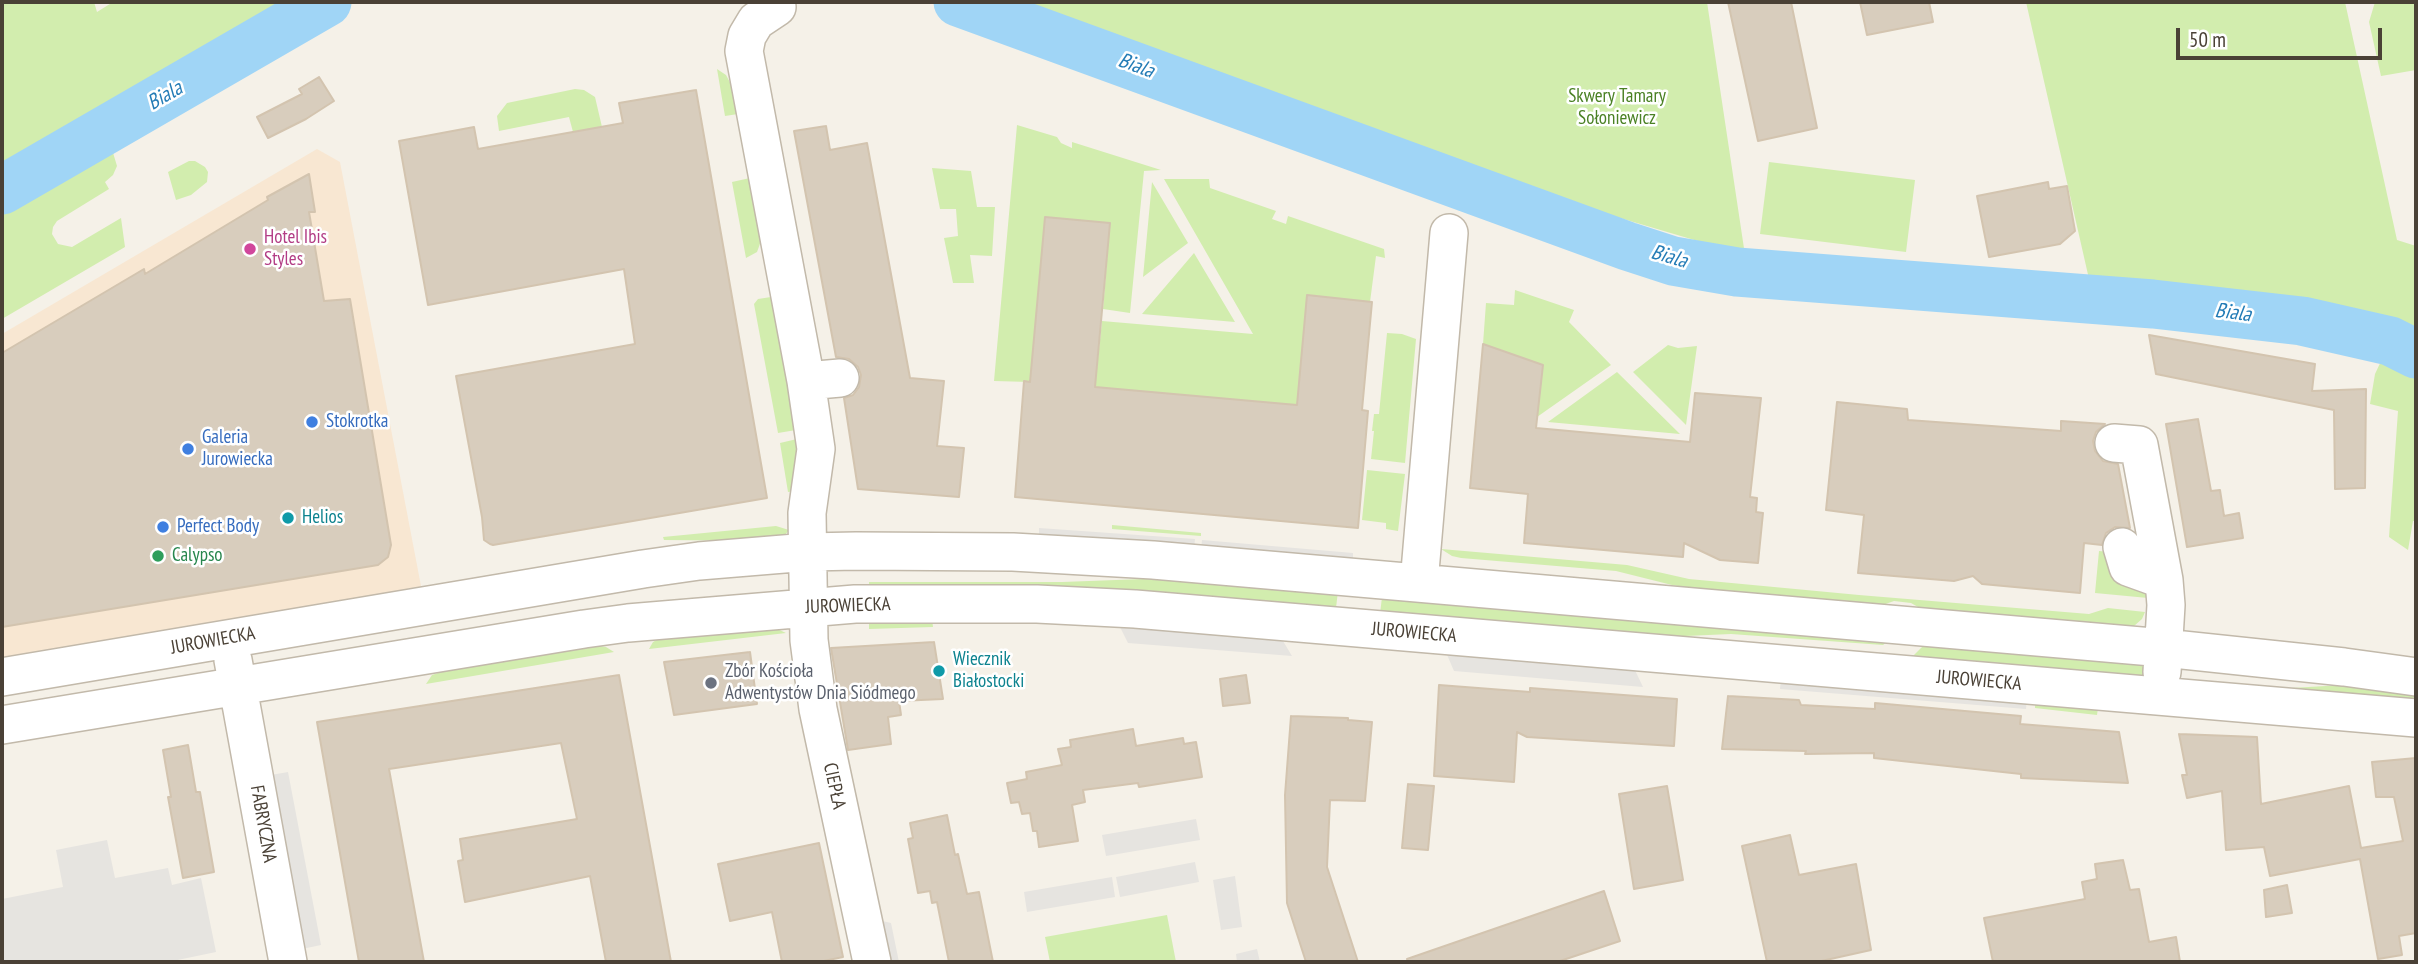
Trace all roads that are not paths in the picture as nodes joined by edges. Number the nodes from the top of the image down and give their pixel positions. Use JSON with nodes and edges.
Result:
{"nodes":[{"id":1,"x":777,"y":7,"type":"dead end"},
{"id":2,"x":1449,"y":233,"type":"dead end"},
{"id":3,"x":2115,"y":443,"type":"dead end"},
{"id":4,"x":2122,"y":547,"type":"dead end"},
{"id":5,"x":808,"y":552,"type":"junction"},
{"id":6,"x":2164,"y":580,"type":"junction"},
{"id":7,"x":1419,"y":583,"type":"junction"},
{"id":8,"x":425,"y":607,"type":"junction"},
{"id":9,"x":809,"y":607,"type":"junction"},
{"id":10,"x":1893,"y":625,"type":"junction"},
{"id":11,"x":230,"y":639,"type":"junction"},
{"id":12,"x":2164,"y":648,"type":"junction"},
{"id":13,"x":413,"y":657,"type":"junction"},
{"id":14,"x":1884,"y":673,"type":"junction"},
{"id":15,"x":2,"y":677,"type":"edge"},
{"id":16,"x":2416,"y":677,"type":"edge"},
{"id":17,"x":237,"y":685,"type":"junction"},
{"id":18,"x":2159,"y":697,"type":"junction"},
{"id":19,"x":2416,"y":718,"type":"edge"},
{"id":20,"x":2,"y":725,"type":"edge"},
{"id":21,"x":288,"y":962,"type":"edge"},
{"id":22,"x":872,"y":962,"type":"edge"}],
"edges":[{"from":1,"to":5,"type":"street","name":"CIEPŁA"},
{"from":2,"to":7,"type":"street"},
{"from":3,"to":6,"type":"street"},
{"from":4,"to":6,"type":"street"},
{"from":5,"to":7,"type":"street","name":"JUROWIECKA"},
{"from":5,"to":8,"type":"street","name":"JUROWIECKA"},
{"from":5,"to":9,"type":"street","name":"CIEPŁA"},
{"from":6,"to":12,"type":"street"},
{"from":7,"to":10,"type":"street","name":"JUROWIECKA"},
{"from":8,"to":11,"type":"street","name":"JUROWIECKA"},
{"from":8,"to":13,"type":"street"},
{"from":9,"to":13,"type":"street","name":"JUROWIECKA"},
{"from":9,"to":14,"type":"street","name":"JUROWIECKA"},
{"from":9,"to":22,"type":"street","name":"CIEPŁA"},
{"from":10,"to":12,"type":"street","name":"JUROWIECKA"},
{"from":10,"to":14,"type":"street"},
{"from":11,"to":15,"type":"street","name":"JUROWIECKA"},
{"from":11,"to":17,"type":"street","name":"FABRYCZNA"},
{"from":12,"to":16,"type":"street","name":"JUROWIECKA"},
{"from":12,"to":18,"type":"street"},
{"from":13,"to":17,"type":"street","name":"JUROWIECKA"},
{"from":14,"to":18,"type":"street","name":"JUROWIECKA"},
{"from":17,"to":20,"type":"street","name":"JUROWIECKA"},
{"from":17,"to":21,"type":"street","name":"FABRYCZNA"},
{"from":18,"to":19,"type":"street","name":"JUROWIECKA"}]}
